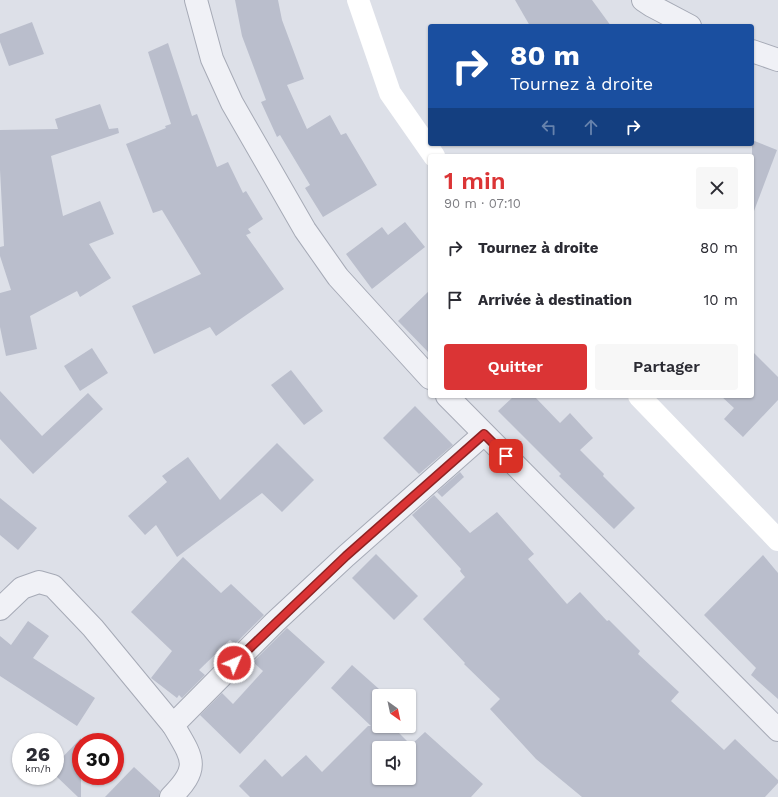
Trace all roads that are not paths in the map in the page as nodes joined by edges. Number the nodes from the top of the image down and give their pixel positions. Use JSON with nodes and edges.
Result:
{"nodes":[{"id":1,"x":196,"y":0,"type":"edge"},
{"id":2,"x":358,"y":0,"type":"edge"},
{"id":3,"x":643,"y":0,"type":"edge"},
{"id":4,"x":686,"y":24,"type":"edge"},
{"id":5,"x":754,"y":52,"type":"edge"},
{"id":6,"x":778,"y":60,"type":"edge"},
{"id":7,"x":433,"y":154,"type":"edge"},
{"id":8,"x":428,"y":376,"type":"edge"},
{"id":9,"x":449,"y":398,"type":"edge"},
{"id":10,"x":641,"y":398,"type":"edge"},
{"id":11,"x":484,"y":434,"type":"junction"},
{"id":12,"x":778,"y":540,"type":"edge"},
{"id":13,"x":0,"y":609,"type":"edge"},
{"id":14,"x":173,"y":725,"type":"junction"},
{"id":15,"x":778,"y":730,"type":"edge"},
{"id":16,"x":171,"y":797,"type":"edge"}],
"edges":[{"from":1,"to":8,"type":"street"},
{"from":2,"to":7,"type":"main road"},
{"from":3,"to":4,"type":"street"},
{"from":5,"to":6,"type":"street"},
{"from":9,"to":11,"type":"street"},
{"from":10,"to":12,"type":"main road"},
{"from":11,"to":14,"type":"street"},
{"from":11,"to":15,"type":"street"},
{"from":13,"to":14,"type":"street"},
{"from":14,"to":16,"type":"street"}]}
